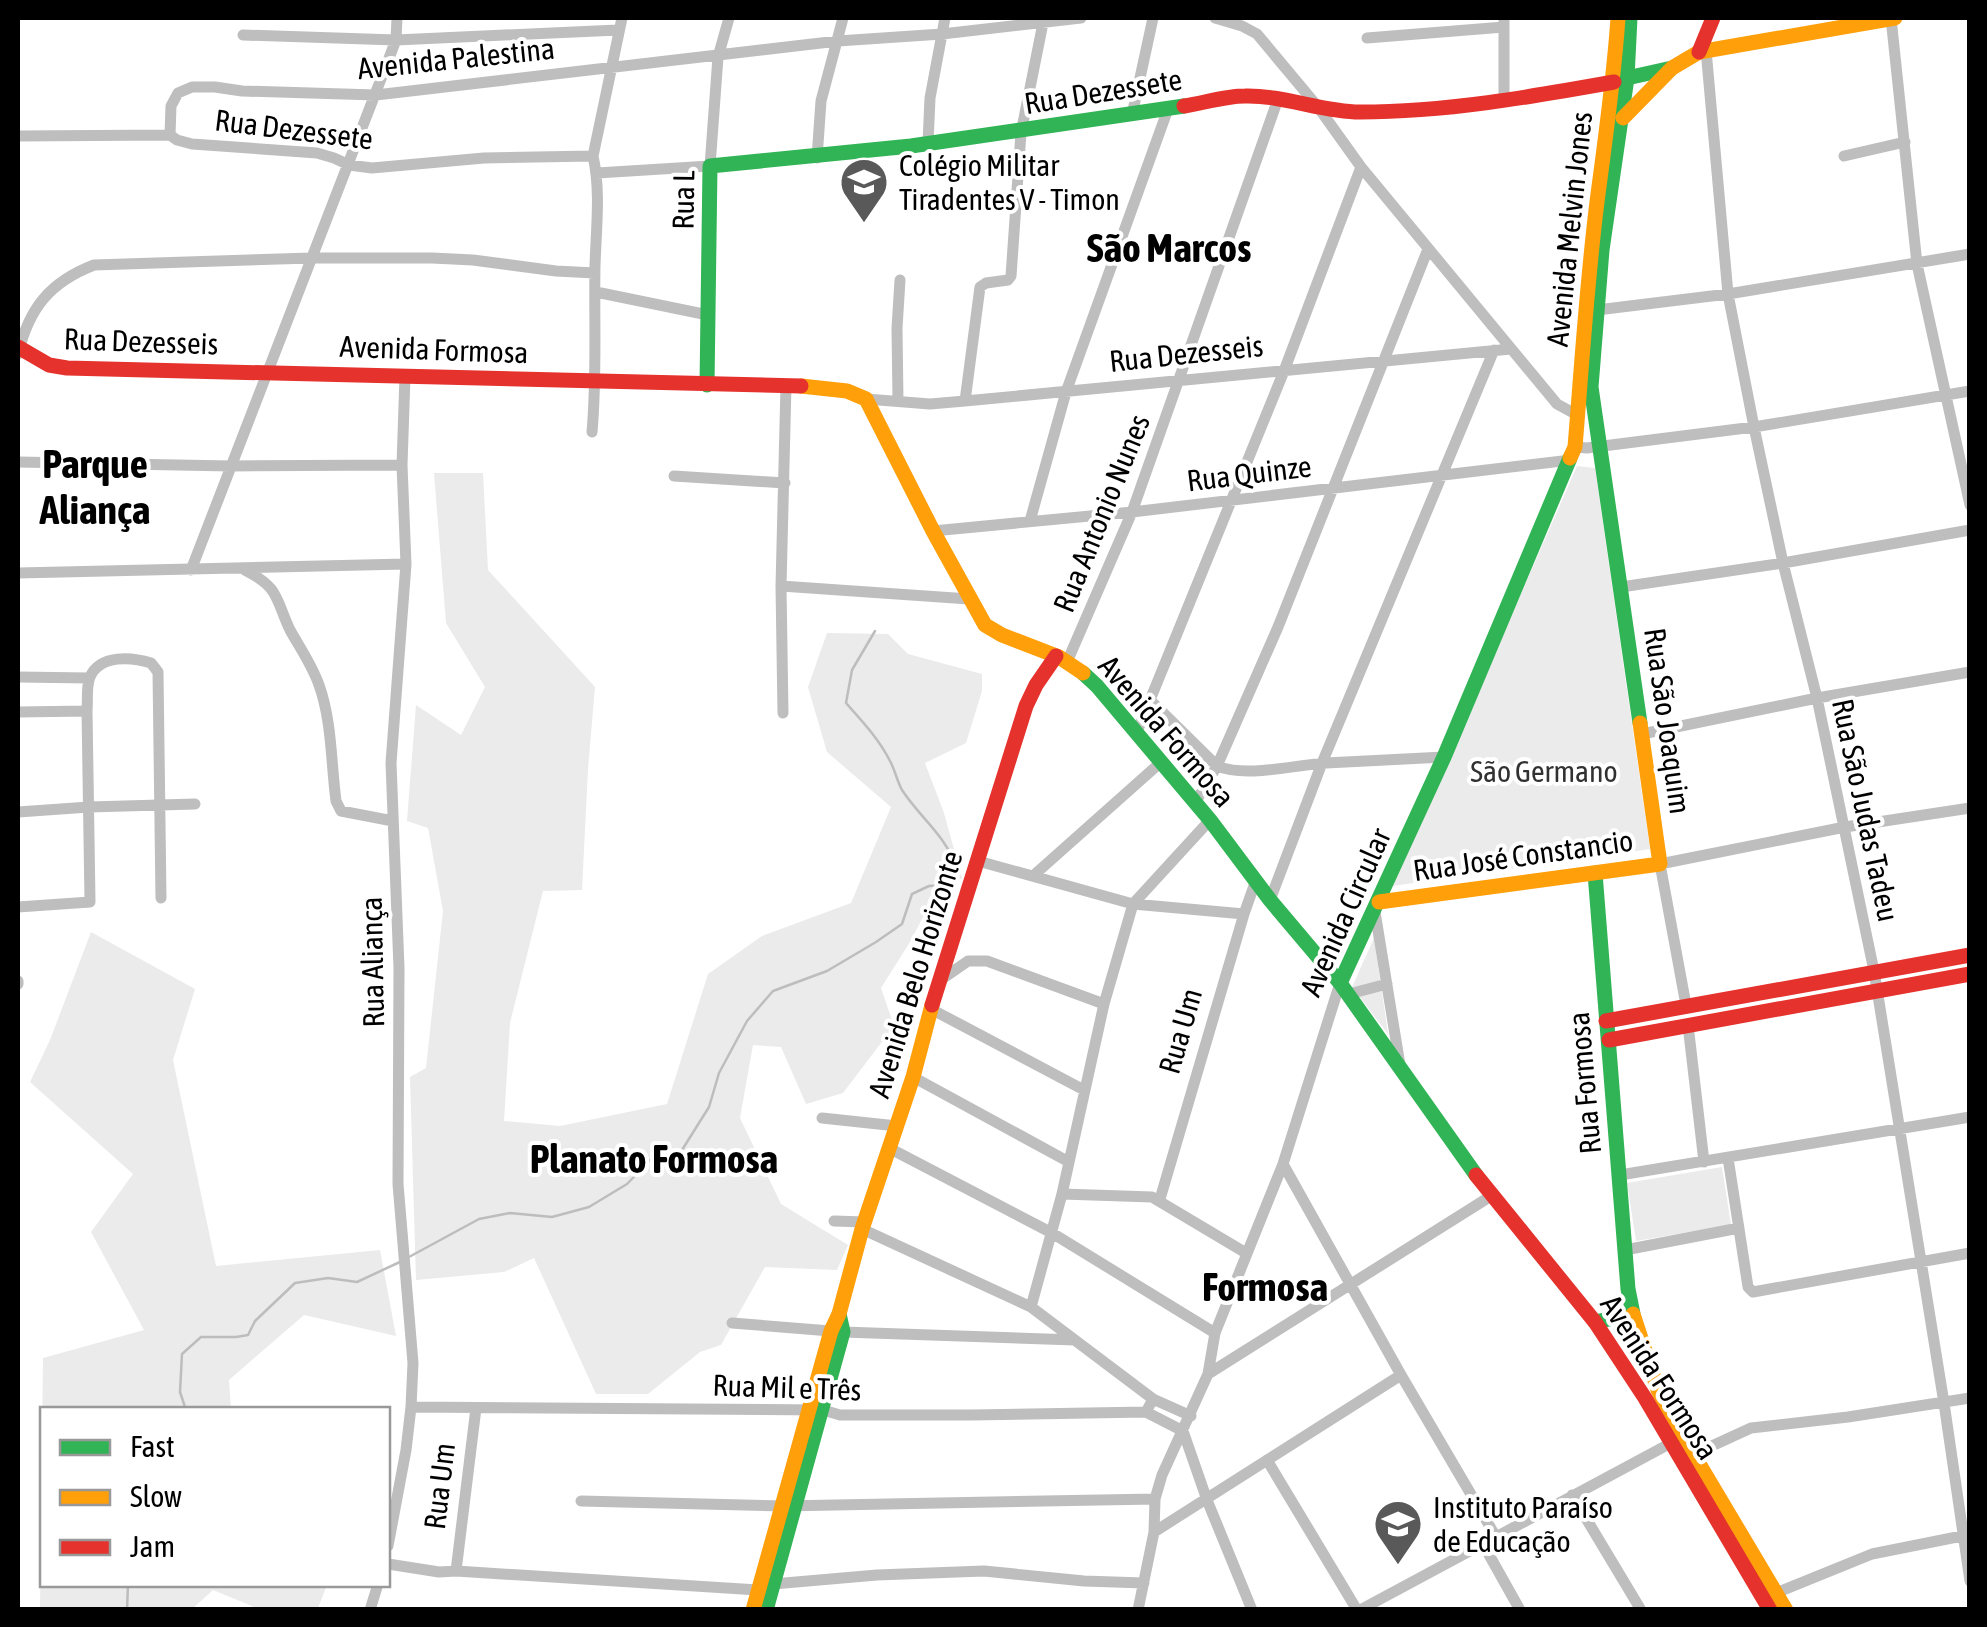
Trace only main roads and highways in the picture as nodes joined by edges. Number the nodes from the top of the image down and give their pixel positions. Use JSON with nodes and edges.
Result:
{"nodes":[{"id":1,"x":1618,"y":18,"type":"edge"},
{"id":2,"x":1630,"y":18,"type":"edge"},
{"id":3,"x":1713,"y":18,"type":"edge"},
{"id":4,"x":1893,"y":18,"type":"edge"},
{"id":5,"x":1702,"y":51,"type":"junction"},
{"id":6,"x":1672,"y":68,"type":"junction"},
{"id":7,"x":1621,"y":80,"type":"junction"},
{"id":8,"x":1623,"y":118,"type":"junction"},
{"id":9,"x":710,"y":166,"type":"joint"},
{"id":10,"x":18,"y":350,"type":"edge"},
{"id":11,"x":268,"y":372,"type":"joint"},
{"id":12,"x":707,"y":385,"type":"junction"},
{"id":13,"x":1598,"y":445,"type":"joint"},
{"id":14,"x":1573,"y":453,"type":"joint"},
{"id":15,"x":1062,"y":659,"type":"junction"},
{"id":16,"x":1660,"y":864,"type":"joint"},
{"id":17,"x":1594,"y":873,"type":"junction"},
{"id":18,"x":1377,"y":907,"type":"junction"},
{"id":19,"x":1970,"y":955,"type":"edge"},
{"id":20,"x":1970,"y":974,"type":"edge"},
{"id":21,"x":1345,"y":989,"type":"junction"},
{"id":22,"x":1606,"y":1021,"type":"junction"},
{"id":23,"x":1609,"y":1040,"type":"junction"},
{"id":24,"x":1628,"y":1289,"type":"joint"},
{"id":25,"x":1633,"y":1314,"type":"junction"},
{"id":26,"x":1595,"y":1322,"type":"junction"},
{"id":27,"x":1652,"y":1394,"type":"junction"},
{"id":28,"x":1719,"y":1511,"type":"junction"},
{"id":29,"x":1754,"y":1570,"type":"junction"},
{"id":30,"x":766,"y":1587,"type":"junction"},
{"id":31,"x":753,"y":1610,"type":"edge"},
{"id":32,"x":766,"y":1610,"type":"edge"},
{"id":33,"x":1770,"y":1610,"type":"edge"},
{"id":34,"x":1786,"y":1610,"type":"edge"}],
"edges":[{"from":1,"to":7,"type":"main road","name":"Avenida Melvin Jones"},
{"from":2,"to":7,"type":"main road","name":"Avenida Melvin Jones"},
{"from":3,"to":5,"type":"main road"},
{"from":4,"to":5,"type":"main road","name":"Rua Dezessete"},
{"from":5,"to":6,"type":"main road","name":"Rua Dezessete"},
{"from":6,"to":7,"type":"main road","name":"Rua Dezessete"},
{"from":6,"to":8,"type":"main road","name":"Rua Dezessete"},
{"from":7,"to":8,"type":"main road","name":"Avenida Melvin Jones"},
{"from":7,"to":9,"type":"main road","name":"Rua Dezessete"},
{"from":7,"to":14,"type":"main road","name":"Avenida Melvin Jones"},
{"from":8,"to":13,"type":"main road","name":"Avenida Melvin Jones"},
{"from":9,"to":12,"type":"main road","name":"Rua L"},
{"from":10,"to":11,"type":"main road","name":"Rua Dezesseis"},
{"from":11,"to":12,"type":"main road","name":"Avenida Formosa"},
{"from":12,"to":15,"type":"main road","name":"Avenida Formosa"},
{"from":13,"to":16,"type":"main road","name":"Rua São Joaquim"},
{"from":14,"to":18,"type":"main road","name":"Avenida Circular"},
{"from":15,"to":21,"type":"main road","name":"Avenida Formosa"},
{"from":15,"to":30,"type":"main road","name":"Avenida Belo Horizonte"},
{"from":16,"to":17,"type":"main road","name":"Rua José Constancio"},
{"from":17,"to":18,"type":"main road","name":"Rua José Constancio"},
{"from":17,"to":22,"type":"main road","name":"Rua Formosa"},
{"from":18,"to":21,"type":"main road","name":"Avenida Circular"},
{"from":19,"to":22,"type":"main road"},
{"from":20,"to":23,"type":"main road"},
{"from":21,"to":26,"type":"main road","name":"Avenida Formosa"},
{"from":22,"to":23,"type":"main road","name":"Rua Formosa"},
{"from":23,"to":24,"type":"main road","name":"Rua Formosa"},
{"from":24,"to":25,"type":"main road","name":"Avenida Formosa"},
{"from":25,"to":26,"type":"main road"},
{"from":25,"to":27,"type":"main road","name":"Avenida Formosa"},
{"from":26,"to":27,"type":"main road","name":"Avenida Formosa"},
{"from":27,"to":28,"type":"main road","name":"Avenida Formosa"},
{"from":27,"to":28,"type":"main road","name":"Avenida Formosa"},
{"from":28,"to":29,"type":"main road","name":"Avenida Formosa"},
{"from":29,"to":33,"type":"main road","name":"Avenida Formosa"},
{"from":29,"to":34,"type":"main road","name":"Avenida Formosa"},
{"from":30,"to":31,"type":"main road","name":"Avenida Belo Horizonte"},
{"from":30,"to":32,"type":"main road","name":"Avenida Belo Horizonte"}]}
